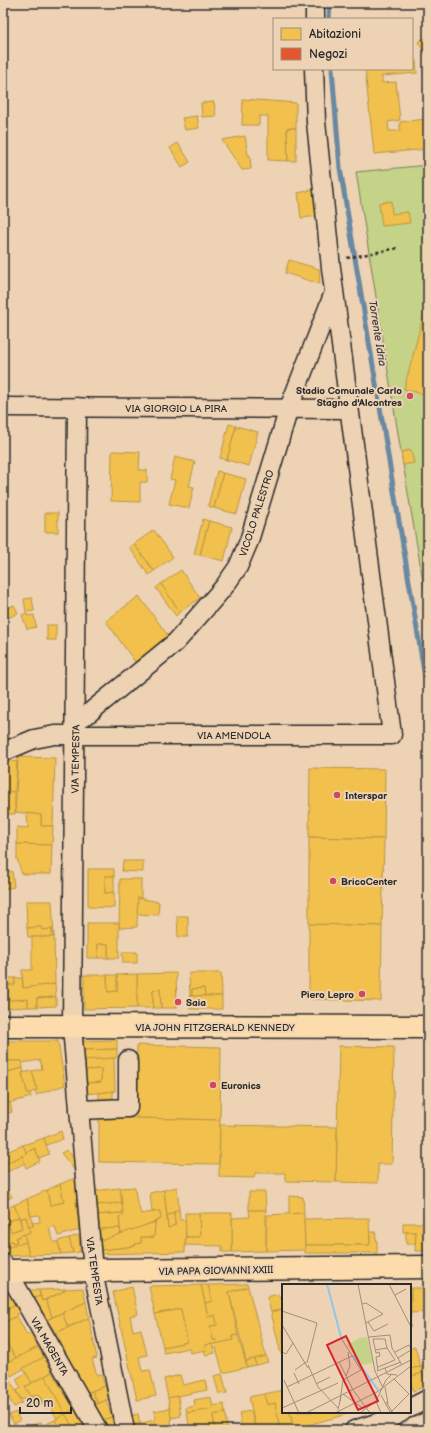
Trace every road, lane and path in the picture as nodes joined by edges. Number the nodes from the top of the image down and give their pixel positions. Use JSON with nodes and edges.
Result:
{"nodes":[{"id":1,"x":315,"y":3,"type":"edge"},
{"id":2,"x":315,"y":18,"type":"edge"},
{"id":3,"x":314,"y":70,"type":"edge"},
{"id":4,"x":398,"y":248,"type":"dead end"},
{"id":5,"x":342,"y":259,"type":"dead end"},
{"id":6,"x":334,"y":292,"type":"junction"},
{"id":7,"x":3,"y":407,"type":"edge"},
{"id":8,"x":77,"y":407,"type":"junction"},
{"id":9,"x":289,"y":408,"type":"junction"},
{"id":10,"x":350,"y":409,"type":"junction"},
{"id":11,"x":75,"y":728,"type":"junction"},
{"id":12,"x":3,"y":752,"type":"edge"},
{"id":13,"x":3,"y":1026,"type":"edge"},
{"id":14,"x":72,"y":1027,"type":"junction"},
{"id":15,"x":428,"y":1027,"type":"edge"},
{"id":16,"x":128,"y":1060,"type":"dead end"},
{"id":17,"x":79,"y":1110,"type":"junction"},
{"id":18,"x":428,"y":1267,"type":"edge"},
{"id":19,"x":4,"y":1268,"type":"edge"},
{"id":20,"x":93,"y":1271,"type":"junction"},
{"id":21,"x":428,"y":1398,"type":"edge"},
{"id":22,"x":411,"y":1407,"type":"edge"},
{"id":23,"x":393,"y":1420,"type":"edge"},
{"id":24,"x":98,"y":1430,"type":"edge"},
{"id":25,"x":125,"y":1430,"type":"edge"},
{"id":26,"x":354,"y":1430,"type":"edge"}],
"edges":[{"from":1,"to":2,"type":"street"},
{"from":3,"to":6,"type":"street"},
{"from":4,"to":5,"type":"path"},
{"from":6,"to":9,"type":"street","name":"VICOLO PALESTRO"},
{"from":6,"to":10,"type":"street"},
{"from":7,"to":8,"type":"street","name":"VIA GIORGIO LA PIRA"},
{"from":8,"to":9,"type":"street","name":"VIA GIORGIO LA PIRA"},
{"from":8,"to":11,"type":"street","name":"VIA TEMPESTA"},
{"from":9,"to":10,"type":"street","name":"VIA GIORGIO LA PIRA"},
{"from":9,"to":11,"type":"street","name":"VICOLO PALESTRO"},
{"from":10,"to":11,"type":"street","name":"VIA AMENDOLA"},
{"from":11,"to":12,"type":"street","name":"VIA AMENDOLA"},
{"from":11,"to":14,"type":"street","name":"VIA TEMPESTA"},
{"from":13,"to":14,"type":"main road","name":"VIA JOHN FITZGERALD KENNEDY"},
{"from":14,"to":15,"type":"main road","name":"VIA JOHN FITZGERALD KENNEDY"},
{"from":14,"to":17,"type":"street","name":"VIA TEMPESTA"},
{"from":16,"to":17,"type":"street"},
{"from":17,"to":20,"type":"street","name":"VIA TEMPESTA"},
{"from":18,"to":20,"type":"main road","name":"VIA PAPA GIOVANNI XXIII"},
{"from":19,"to":20,"type":"main road","name":"VIA PAPA GIOVANNI XXIII"},
{"from":19,"to":24,"type":"street","name":"VIA MAGENTA"},
{"from":20,"to":25,"type":"street","name":"VIA TEMPESTA"},
{"from":21,"to":22,"type":"street"},
{"from":23,"to":26,"type":"street"}]}
